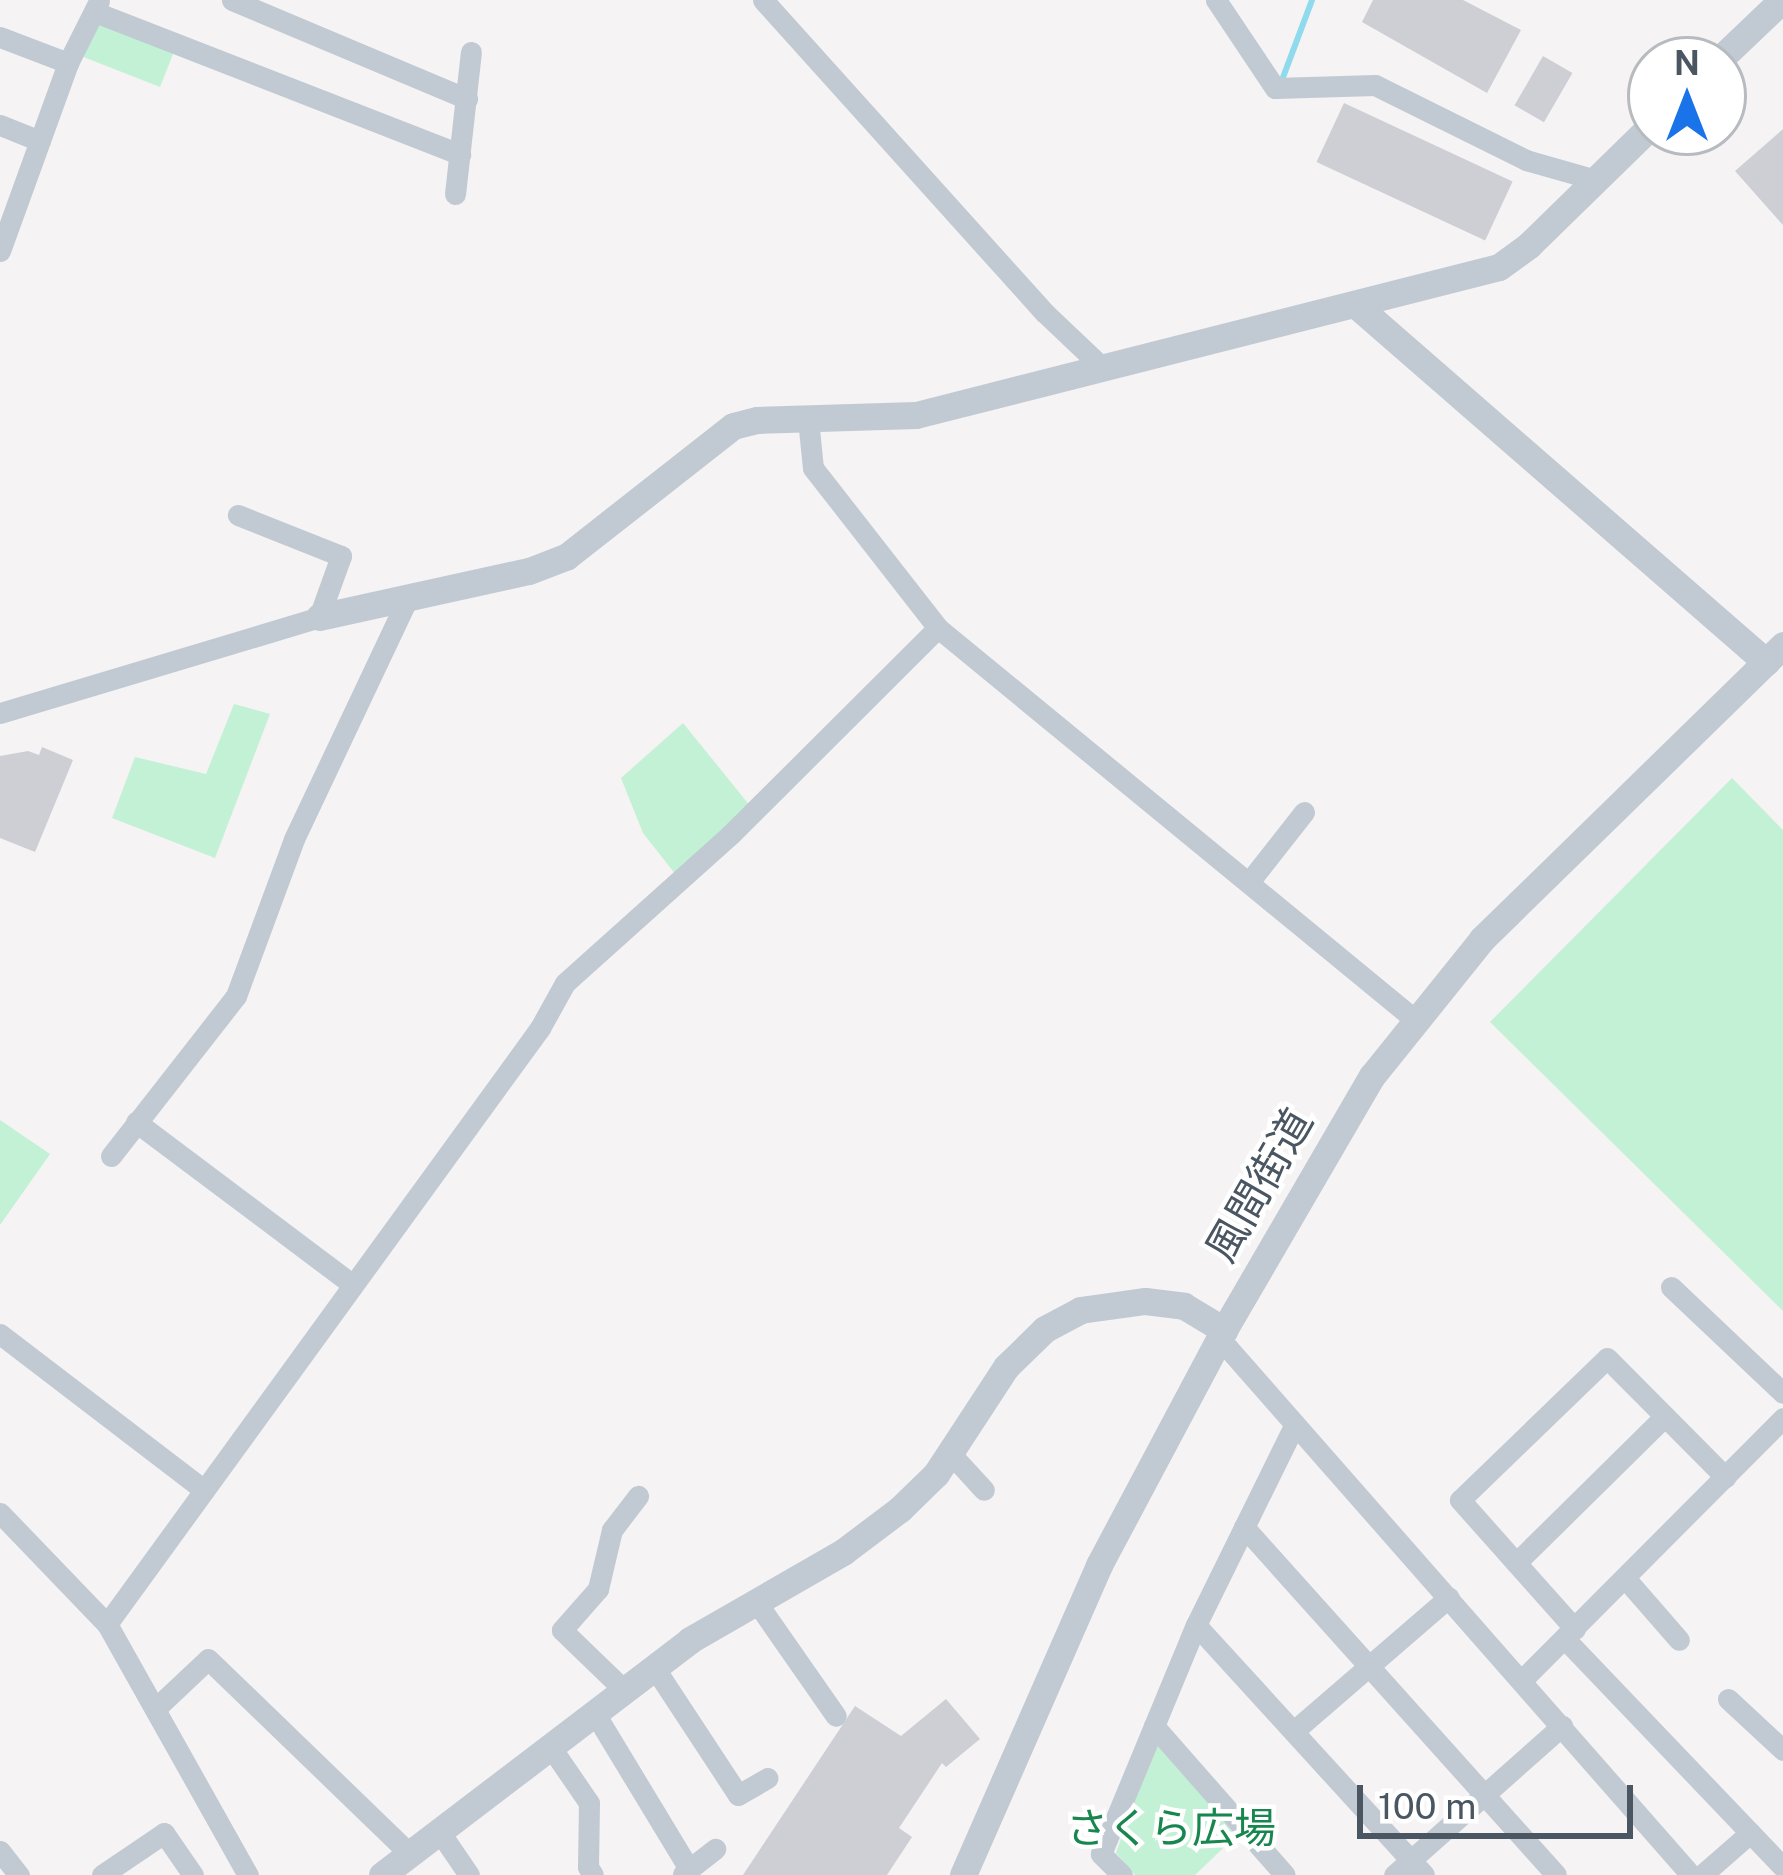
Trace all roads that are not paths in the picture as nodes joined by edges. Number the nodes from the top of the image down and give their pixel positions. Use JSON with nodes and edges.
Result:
{"nodes":[{"id":1,"x":232,"y":0,"type":"edge"},
{"id":2,"x":763,"y":0,"type":"edge"},
{"id":3,"x":1216,"y":0,"type":"edge"},
{"id":4,"x":1782,"y":0,"type":"edge"},
{"id":5,"x":97,"y":6,"type":"edge"},
{"id":6,"x":1744,"y":36,"type":"edge"},
{"id":7,"x":0,"y":37,"type":"edge"},
{"id":8,"x":471,"y":52,"type":"dead end"},
{"id":9,"x":68,"y":63,"type":"junction"},
{"id":10,"x":466,"y":99,"type":"junction"},
{"id":11,"x":0,"y":124,"type":"edge"},
{"id":12,"x":40,"y":141,"type":"junction"},
{"id":13,"x":1627,"y":150,"type":"edge"},
{"id":14,"x":460,"y":154,"type":"junction"},
{"id":15,"x":1596,"y":180,"type":"junction"},
{"id":16,"x":455,"y":194,"type":"dead end"},
{"id":17,"x":0,"y":251,"type":"edge"},
{"id":18,"x":1356,"y":305,"type":"junction"},
{"id":19,"x":1104,"y":369,"type":"junction"},
{"id":20,"x":808,"y":419,"type":"junction"},
{"id":21,"x":238,"y":515,"type":"dead end"},
{"id":22,"x":409,"y":596,"type":"junction"},
{"id":23,"x":319,"y":617,"type":"junction"},
{"id":24,"x":938,"y":628,"type":"junction"},
{"id":25,"x":1774,"y":654,"type":"edge"},
{"id":26,"x":0,"y":712,"type":"edge"},
{"id":27,"x":1304,"y":812,"type":"dead end"},
{"id":28,"x":1249,"y":883,"type":"junction"},
{"id":29,"x":1413,"y":1018,"type":"junction"},
{"id":30,"x":136,"y":1122,"type":"junction"},
{"id":31,"x":111,"y":1156,"type":"dead end"},
{"id":32,"x":353,"y":1285,"type":"junction"},
{"id":33,"x":1671,"y":1287,"type":"dead end"},
{"id":34,"x":0,"y":1334,"type":"edge"},
{"id":35,"x":1221,"y":1336,"type":"junction"},
{"id":36,"x":1783,"y":1393,"type":"edge"},
{"id":37,"x":1665,"y":1416,"type":"junction"},
{"id":38,"x":1783,"y":1418,"type":"edge"},
{"id":39,"x":1295,"y":1424,"type":"junction"},
{"id":40,"x":950,"y":1453,"type":"junction"},
{"id":41,"x":1725,"y":1477,"type":"junction"},
{"id":42,"x":204,"y":1490,"type":"junction"},
{"id":43,"x":984,"y":1490,"type":"dead end"},
{"id":44,"x":638,"y":1496,"type":"dead end"},
{"id":45,"x":0,"y":1513,"type":"edge"},
{"id":46,"x":1244,"y":1527,"type":"junction"},
{"id":47,"x":1516,"y":1563,"type":"junction"},
{"id":48,"x":1625,"y":1578,"type":"junction"},
{"id":49,"x":1448,"y":1597,"type":"junction"},
{"id":50,"x":755,"y":1600,"type":"junction"},
{"id":51,"x":107,"y":1624,"type":"junction"},
{"id":52,"x":1196,"y":1625,"type":"junction"},
{"id":53,"x":1570,"y":1634,"type":"junction"},
{"id":54,"x":1679,"y":1640,"type":"dead end"},
{"id":55,"x":654,"y":1666,"type":"junction"},
{"id":56,"x":1370,"y":1667,"type":"junction"},
{"id":57,"x":1522,"y":1679,"type":"junction"},
{"id":58,"x":623,"y":1689,"type":"junction"},
{"id":59,"x":1728,"y":1699,"type":"dead end"},
{"id":60,"x":156,"y":1708,"type":"junction"},
{"id":61,"x":594,"y":1712,"type":"junction"},
{"id":62,"x":836,"y":1716,"type":"dead end"},
{"id":63,"x":1154,"y":1726,"type":"junction"},
{"id":64,"x":1562,"y":1726,"type":"junction"},
{"id":65,"x":1295,"y":1730,"type":"junction"},
{"id":66,"x":550,"y":1746,"type":"junction"},
{"id":67,"x":1783,"y":1750,"type":"edge"},
{"id":68,"x":767,"y":1778,"type":"dead end"},
{"id":69,"x":1485,"y":1794,"type":"junction"},
{"id":70,"x":439,"y":1831,"type":"junction"},
{"id":71,"x":1750,"y":1833,"type":"junction"},
{"id":72,"x":715,"y":1849,"type":"dead end"},
{"id":73,"x":0,"y":1851,"type":"edge"},
{"id":74,"x":410,"y":1854,"type":"junction"},
{"id":75,"x":1783,"y":1868,"type":"edge"},
{"id":76,"x":1410,"y":1870,"type":"edge"},
{"id":77,"x":686,"y":1871,"type":"edge"},
{"id":78,"x":19,"y":1875,"type":"edge"},
{"id":79,"x":102,"y":1875,"type":"edge"},
{"id":80,"x":193,"y":1875,"type":"edge"},
{"id":81,"x":248,"y":1875,"type":"edge"},
{"id":82,"x":382,"y":1875,"type":"edge"},
{"id":83,"x":469,"y":1875,"type":"edge"},
{"id":84,"x":593,"y":1875,"type":"edge"},
{"id":85,"x":963,"y":1875,"type":"edge"},
{"id":86,"x":1122,"y":1875,"type":"edge"},
{"id":87,"x":1285,"y":1875,"type":"edge"},
{"id":88,"x":1556,"y":1875,"type":"edge"},
{"id":89,"x":1691,"y":1875,"type":"edge"},
{"id":90,"x":1702,"y":1875,"type":"edge"}],
"edges":[{"from":1,"to":10,"type":"street"},
{"from":2,"to":19,"type":"street"},
{"from":3,"to":15,"type":"street"},
{"from":4,"to":6,"type":"street"},
{"from":5,"to":9,"type":"street"},
{"from":5,"to":14,"type":"street"},
{"from":7,"to":9,"type":"street"},
{"from":8,"to":10,"type":"street"},
{"from":9,"to":12,"type":"street"},
{"from":10,"to":14,"type":"street"},
{"from":11,"to":12,"type":"street"},
{"from":12,"to":17,"type":"street"},
{"from":13,"to":15,"type":"street"},
{"from":14,"to":16,"type":"street"},
{"from":15,"to":18,"type":"street"},
{"from":18,"to":19,"type":"street"},
{"from":18,"to":25,"type":"street"},
{"from":19,"to":20,"type":"street"},
{"from":20,"to":22,"type":"street"},
{"from":20,"to":24,"type":"street"},
{"from":21,"to":23,"type":"street"},
{"from":22,"to":23,"type":"street"},
{"from":22,"to":30,"type":"street"},
{"from":23,"to":26,"type":"street"},
{"from":24,"to":28,"type":"street"},
{"from":24,"to":32,"type":"street"},
{"from":25,"to":29,"type":"street","name":"風間街道"},
{"from":27,"to":28,"type":"street"},
{"from":28,"to":29,"type":"street"},
{"from":29,"to":35,"type":"street","name":"風間街道"},
{"from":30,"to":31,"type":"street"},
{"from":30,"to":32,"type":"street"},
{"from":32,"to":42,"type":"street"},
{"from":33,"to":36,"type":"street"},
{"from":34,"to":42,"type":"street"},
{"from":35,"to":39,"type":"street"},
{"from":35,"to":40,"type":"street"},
{"from":35,"to":85,"type":"street","name":"風間街道"},
{"from":37,"to":41,"type":"street"},
{"from":37,"to":47,"type":"street"},
{"from":37,"to":47,"type":"street"},
{"from":38,"to":41,"type":"street"},
{"from":39,"to":46,"type":"street"},
{"from":39,"to":49,"type":"street"},
{"from":40,"to":43,"type":"street"},
{"from":40,"to":50,"type":"street"},
{"from":41,"to":48,"type":"street"},
{"from":42,"to":51,"type":"street"},
{"from":44,"to":58,"type":"street"},
{"from":45,"to":51,"type":"street"},
{"from":46,"to":52,"type":"street"},
{"from":46,"to":56,"type":"street"},
{"from":47,"to":53,"type":"street"},
{"from":48,"to":53,"type":"street"},
{"from":48,"to":54,"type":"street"},
{"from":49,"to":56,"type":"street"},
{"from":49,"to":57,"type":"street"},
{"from":50,"to":55,"type":"street"},
{"from":50,"to":62,"type":"street"},
{"from":51,"to":60,"type":"street"},
{"from":52,"to":63,"type":"street"},
{"from":52,"to":65,"type":"street"},
{"from":53,"to":57,"type":"street"},
{"from":53,"to":71,"type":"street"},
{"from":55,"to":58,"type":"street"},
{"from":55,"to":68,"type":"street"},
{"from":56,"to":65,"type":"street"},
{"from":56,"to":69,"type":"street"},
{"from":57,"to":64,"type":"street"},
{"from":58,"to":61,"type":"street"},
{"from":59,"to":67,"type":"street"},
{"from":60,"to":74,"type":"street"},
{"from":60,"to":81,"type":"street"},
{"from":61,"to":66,"type":"street"},
{"from":61,"to":77,"type":"street"},
{"from":63,"to":86,"type":"street"},
{"from":63,"to":87,"type":"street"},
{"from":64,"to":69,"type":"street"},
{"from":64,"to":89,"type":"street"},
{"from":65,"to":76,"type":"street"},
{"from":66,"to":70,"type":"street"},
{"from":66,"to":84,"type":"street"},
{"from":69,"to":76,"type":"street"},
{"from":69,"to":88,"type":"street"},
{"from":70,"to":74,"type":"street"},
{"from":70,"to":83,"type":"street"},
{"from":71,"to":75,"type":"street"},
{"from":71,"to":90,"type":"street"},
{"from":72,"to":77,"type":"street"},
{"from":73,"to":78,"type":"street"},
{"from":74,"to":82,"type":"street"},
{"from":79,"to":80,"type":"street"}]}
